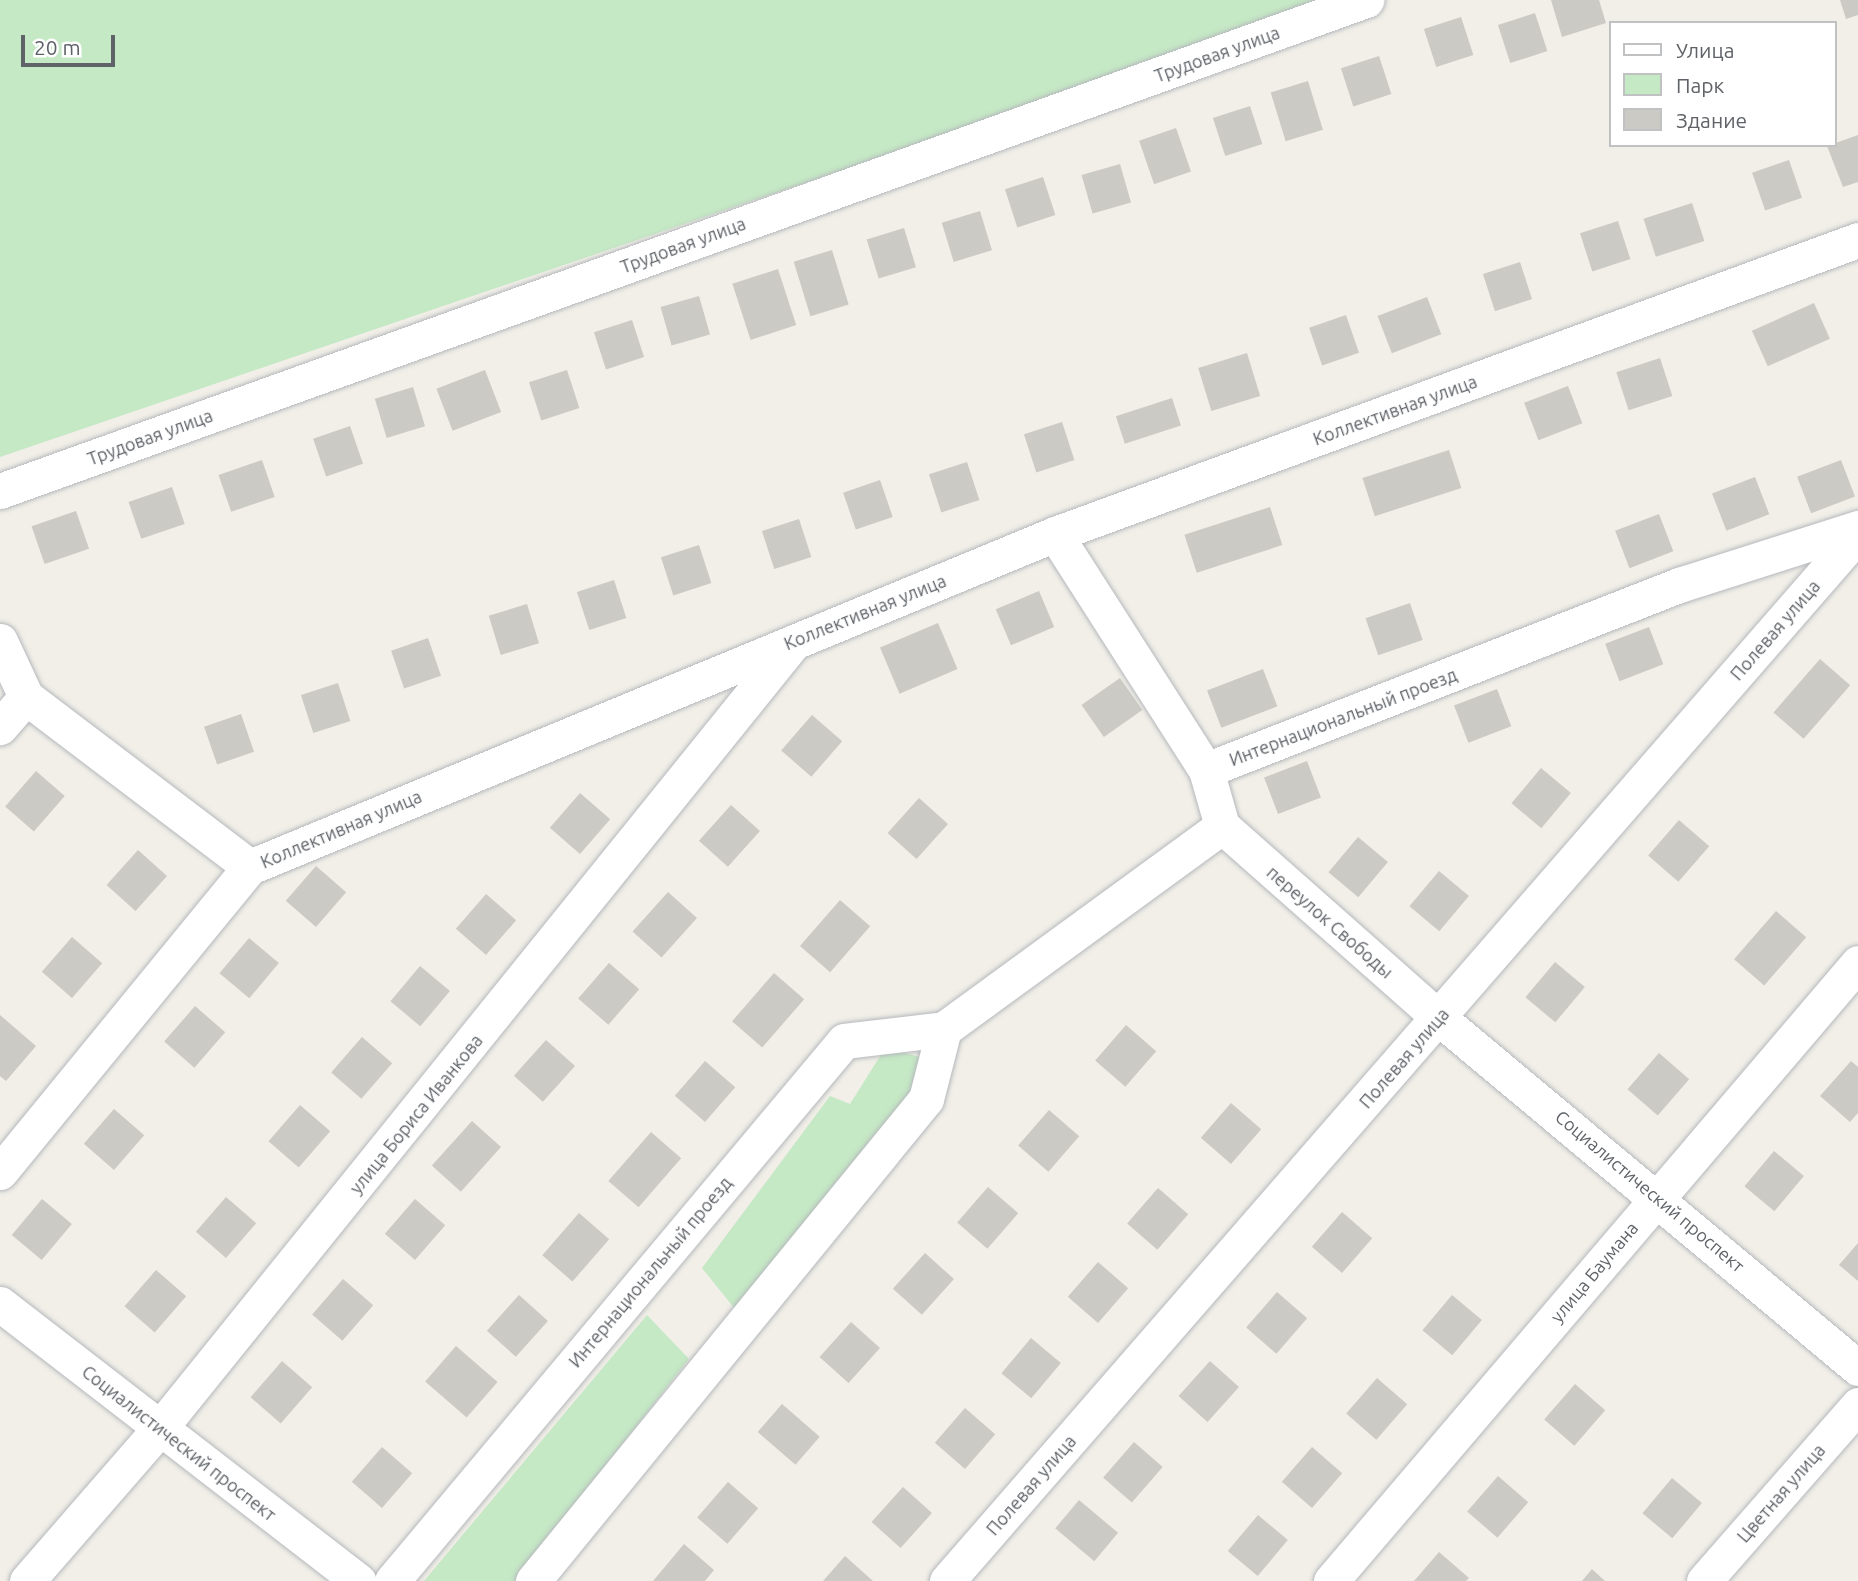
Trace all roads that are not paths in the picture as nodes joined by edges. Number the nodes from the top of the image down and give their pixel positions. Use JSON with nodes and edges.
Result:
{"nodes":[{"id":1,"x":1366,"y":0,"type":"edge"},
{"id":2,"x":1858,"y":240,"type":"edge"},
{"id":3,"x":0,"y":491,"type":"edge"},
{"id":4,"x":1858,"y":528,"type":"edge"},
{"id":5,"x":1055,"y":534,"type":"junction"},
{"id":6,"x":1858,"y":534,"type":"edge"},
{"id":7,"x":796,"y":640,"type":"junction"},
{"id":8,"x":0,"y":641,"type":"edge"},
{"id":9,"x":26,"y":697,"type":"junction"},
{"id":10,"x":0,"y":727,"type":"edge"},
{"id":11,"x":1206,"y":770,"type":"junction"},
{"id":12,"x":1222,"y":826,"type":"junction"},
{"id":13,"x":250,"y":867,"type":"junction"},
{"id":14,"x":1858,"y":964,"type":"edge"},
{"id":15,"x":1439,"y":1018,"type":"junction"},
{"id":16,"x":944,"y":1029,"type":"junction"},
{"id":17,"x":0,"y":1172,"type":"edge"},
{"id":18,"x":1659,"y":1195,"type":"junction"},
{"id":19,"x":0,"y":1304,"type":"edge"},
{"id":20,"x":1858,"y":1368,"type":"edge"},
{"id":21,"x":1858,"y":1405,"type":"edge"},
{"id":22,"x":160,"y":1428,"type":"junction"},
{"id":23,"x":27,"y":1581,"type":"edge"},
{"id":24,"x":358,"y":1581,"type":"edge"},
{"id":25,"x":392,"y":1581,"type":"edge"},
{"id":26,"x":533,"y":1581,"type":"edge"},
{"id":27,"x":947,"y":1581,"type":"edge"},
{"id":28,"x":1331,"y":1581,"type":"edge"},
{"id":29,"x":1704,"y":1581,"type":"edge"}],
"edges":[{"from":1,"to":3,"type":"street","name":"Трудовая улица"},
{"from":2,"to":5,"type":"street","name":"Коллективная улица"},
{"from":4,"to":11,"type":"street","name":"Интернациональный проезд"},
{"from":5,"to":7,"type":"street","name":"Коллективная улица"},
{"from":5,"to":11,"type":"street"},
{"from":6,"to":15,"type":"street","name":"Полевая улица"},
{"from":7,"to":13,"type":"street","name":"Коллективная улица"},
{"from":7,"to":22,"type":"street","name":"улица Бориса Иванкова"},
{"from":8,"to":9,"type":"street"},
{"from":9,"to":10,"type":"street"},
{"from":9,"to":13,"type":"street"},
{"from":11,"to":12,"type":"street","name":"Интернациональный проезд"},
{"from":12,"to":15,"type":"street","name":"переулок Свободы"},
{"from":12,"to":16,"type":"street","name":"Интернациональный проезд"},
{"from":13,"to":17,"type":"street","name":"Коллективная улица"},
{"from":14,"to":18,"type":"street","name":"улица Баумана"},
{"from":15,"to":18,"type":"street","name":"Социалистический проспект"},
{"from":15,"to":27,"type":"street","name":"Полевая улица"},
{"from":16,"to":25,"type":"street","name":"Интернациональный проезд"},
{"from":16,"to":26,"type":"street"},
{"from":18,"to":20,"type":"street","name":"Социалистический проспект"},
{"from":18,"to":28,"type":"street","name":"улица Баумана"},
{"from":19,"to":22,"type":"street","name":"Социалистический проспект"},
{"from":21,"to":29,"type":"street","name":"Цветная улица"},
{"from":22,"to":23,"type":"street","name":"улица Бориса Иванкова"},
{"from":22,"to":24,"type":"street","name":"Социалистический проспект"}]}
